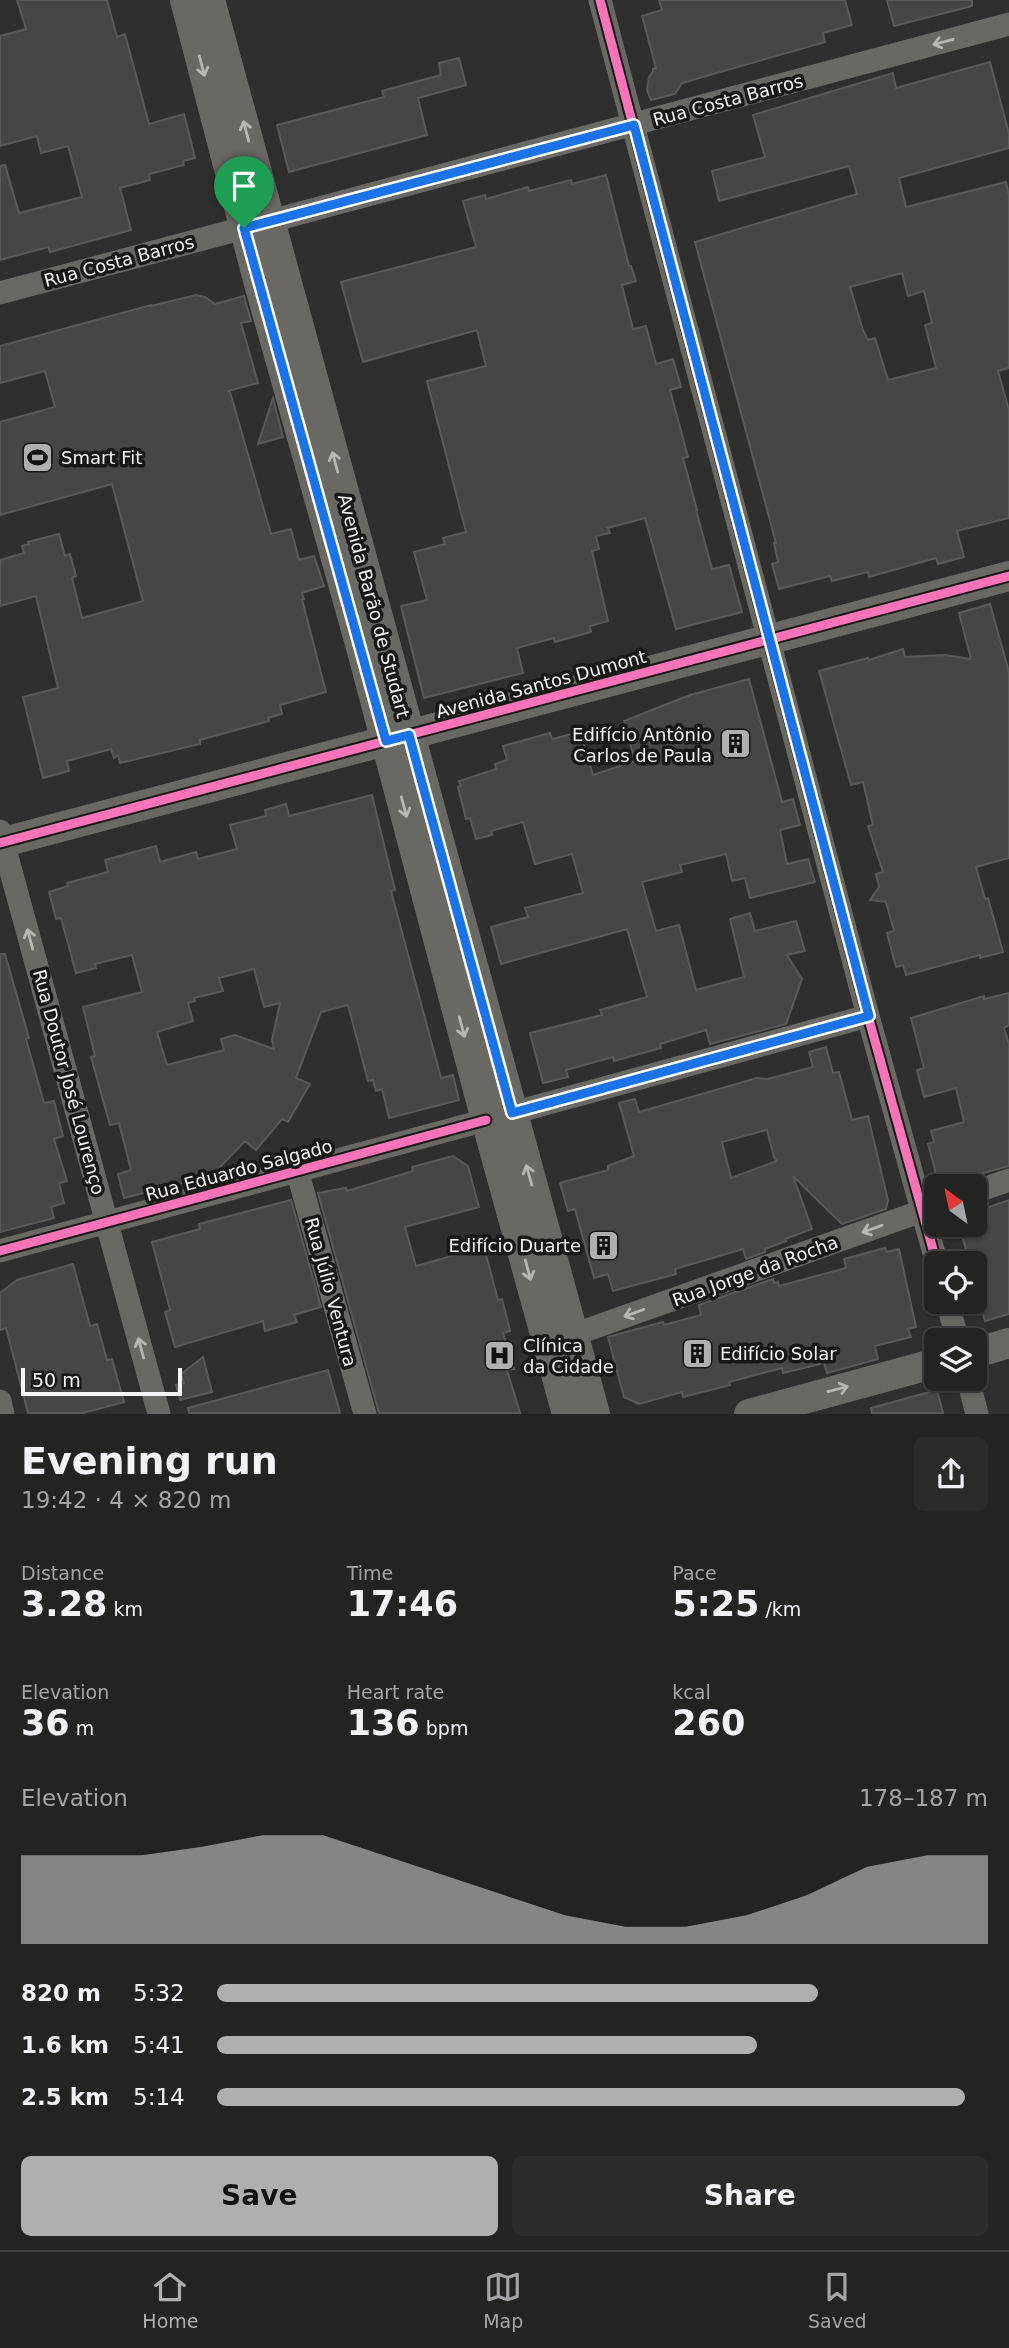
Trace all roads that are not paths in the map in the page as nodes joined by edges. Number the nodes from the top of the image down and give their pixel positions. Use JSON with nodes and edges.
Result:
{"nodes":[{"id":1,"x":185,"y":0,"type":"edge"},
{"id":2,"x":210,"y":0,"type":"edge"},
{"id":3,"x":600,"y":0,"type":"edge"},
{"id":4,"x":1009,"y":24,"type":"edge"},
{"id":5,"x":634,"y":125,"type":"junction"},
{"id":6,"x":257,"y":224,"type":"junction"},
{"id":7,"x":0,"y":293,"type":"edge"},
{"id":8,"x":1009,"y":576,"type":"edge"},
{"id":9,"x":770,"y":639,"type":"junction"},
{"id":10,"x":398,"y":738,"type":"junction"},
{"id":11,"x":1,"y":839,"type":"edge"},
{"id":12,"x":869,"y":1016,"type":"junction"},
{"id":13,"x":499,"y":1117,"type":"junction"},
{"id":14,"x":298,"y":1170,"type":"junction"},
{"id":15,"x":1009,"y":1180,"type":"edge"},
{"id":16,"x":987,"y":1188,"type":"edge"},
{"id":17,"x":924,"y":1193,"type":"edge"},
{"id":18,"x":924,"y":1211,"type":"edge"},
{"id":19,"x":108,"y":1223,"type":"junction"},
{"id":20,"x":0,"y":1251,"type":"edge"},
{"id":21,"x":573,"y":1335,"type":"junction"},
{"id":22,"x":1009,"y":1343,"type":"edge"},
{"id":23,"x":987,"y":1349,"type":"edge"},
{"id":24,"x":924,"y":1367,"type":"edge"},
{"id":25,"x":971,"y":1391,"type":"edge"},
{"id":26,"x":0,"y":1401,"type":"edge"},
{"id":27,"x":805,"y":1406,"type":"edge"},
{"id":28,"x":3,"y":1413,"type":"edge"},
{"id":29,"x":159,"y":1413,"type":"edge"},
{"id":30,"x":365,"y":1413,"type":"edge"},
{"id":31,"x":567,"y":1413,"type":"edge"},
{"id":32,"x":595,"y":1413,"type":"edge"},
{"id":33,"x":749,"y":1413,"type":"edge"},
{"id":34,"x":977,"y":1413,"type":"edge"}],
"edges":[{"from":1,"to":6,"type":"main road","name":"Avenida Barão de Studart","one_way":true},
{"from":6,"to":2,"type":"main road","name":"Avenida Barão de Studart","one_way":true},
{"from":3,"to":5,"type":"street"},
{"from":4,"to":5,"type":"street","name":"Rua Costa Barros","one_way":true},
{"from":5,"to":6,"type":"street","name":"Rua Costa Barros"},
{"from":5,"to":9,"type":"street"},
{"from":6,"to":7,"type":"street","name":"Rua Costa Barros"},
{"from":6,"to":10,"type":"main road","name":"Avenida Barão de Studart"},
{"from":8,"to":9,"type":"main road","name":"Avenida Santos Dumont"},
{"from":9,"to":10,"type":"main road","name":"Avenida Santos Dumont"},
{"from":9,"to":12,"type":"street"},
{"from":10,"to":11,"type":"main road","name":"Avenida Santos Dumont"},
{"from":10,"to":13,"type":"main road","name":"Avenida Barão de Studart"},
{"from":19,"to":11,"type":"street","name":"Rua Doutor José Lourenço","one_way":true},
{"from":12,"to":13,"type":"street","name":"Rua Eduardo Salgado"},
{"from":12,"to":17,"type":"street"},
{"from":13,"to":14,"type":"street","name":"Rua Eduardo Salgado"},
{"from":21,"to":13,"type":"main road","name":"Avenida Barão de Studart","one_way":true},
{"from":13,"to":31,"type":"main road","name":"Avenida Barão de Studart","one_way":true},
{"from":14,"to":19,"type":"street","name":"Rua Eduardo Salgado"},
{"from":14,"to":30,"type":"street","name":"Rua Júlio Ventura"},
{"from":15,"to":16,"type":"street"},
{"from":18,"to":21,"type":"street","name":"Rua Jorge da Rocha","one_way":true},
{"from":19,"to":20,"type":"street","name":"Rua Eduardo Salgado"},
{"from":29,"to":19,"type":"street","name":"Rua Doutor José Lourenço","one_way":true},
{"from":21,"to":32,"type":"main road","name":"Avenida Barão de Studart"},
{"from":22,"to":23,"type":"main road"},
{"from":27,"to":24,"type":"main road","one_way":true},
{"from":25,"to":34,"type":"street"},
{"from":26,"to":28,"type":"street"},
{"from":27,"to":33,"type":"main road"}]}
